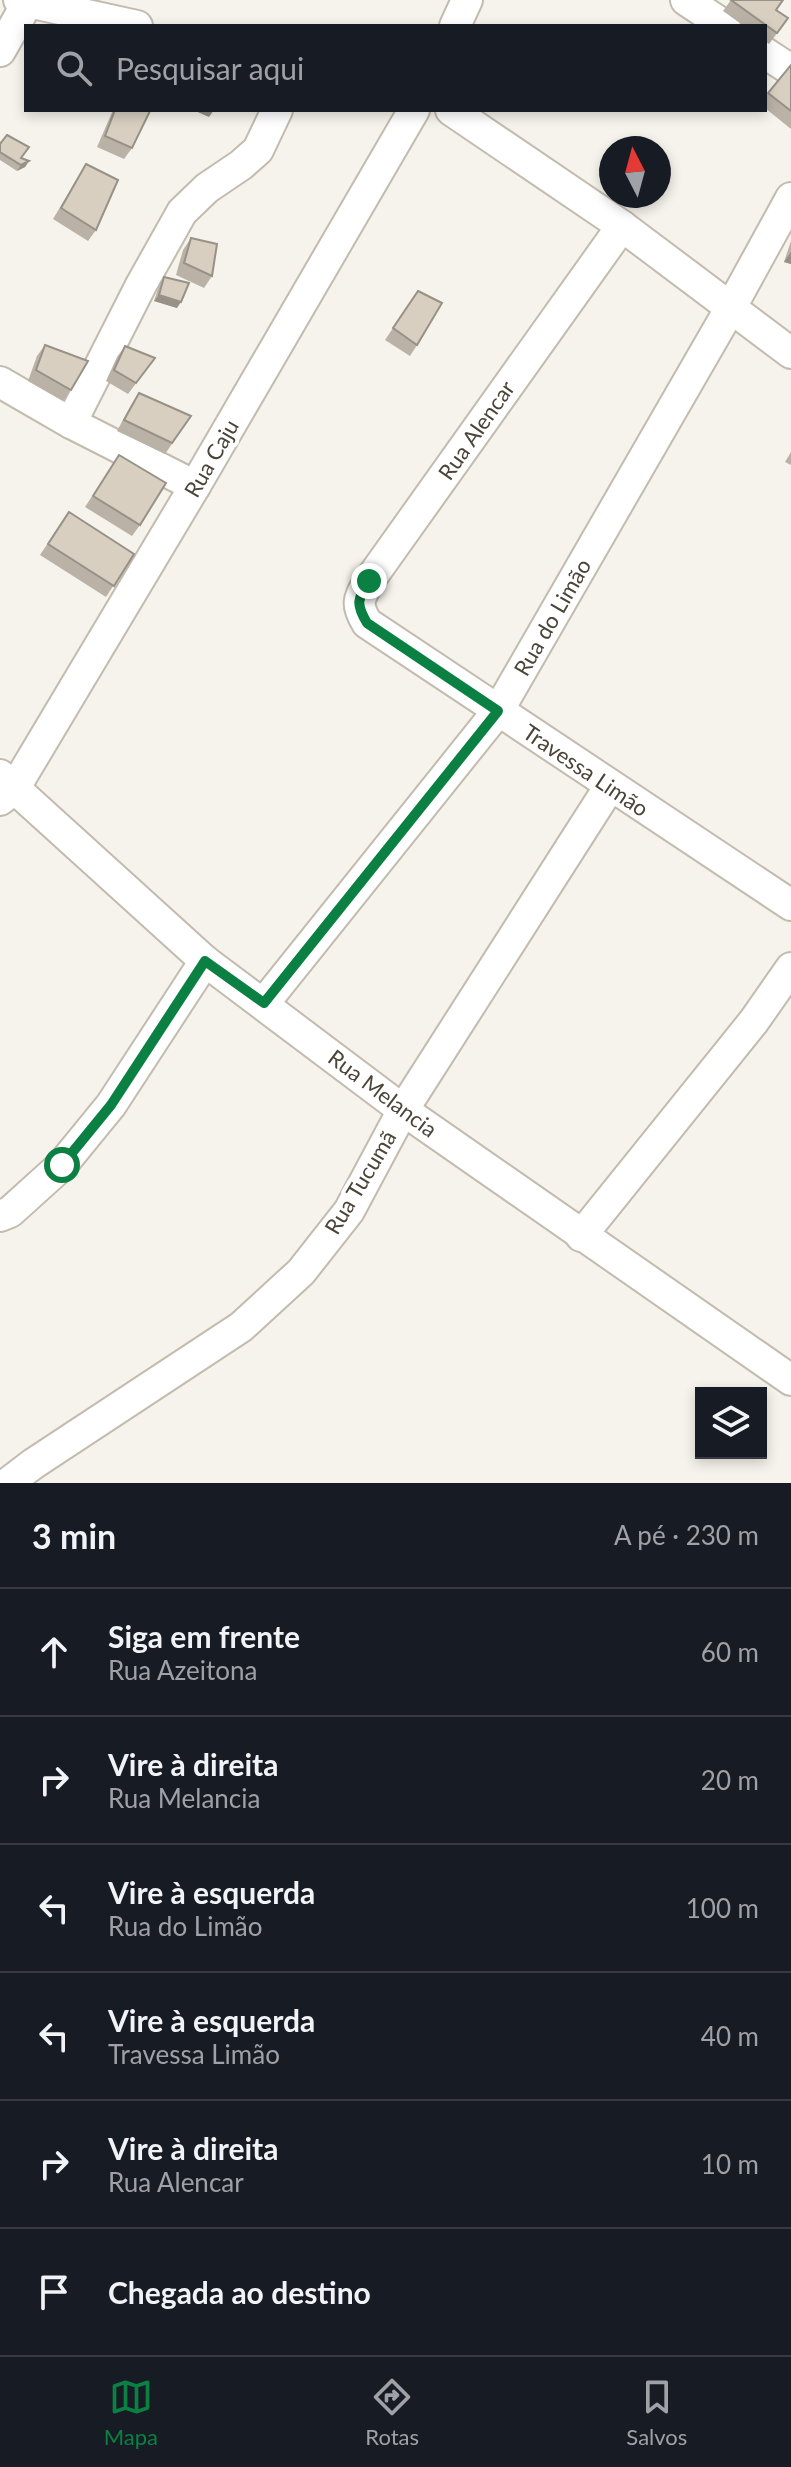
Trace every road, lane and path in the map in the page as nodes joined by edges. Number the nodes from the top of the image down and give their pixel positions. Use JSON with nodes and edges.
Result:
{"nodes":[{"id":1,"x":467,"y":0,"type":"edge"},
{"id":2,"x":686,"y":0,"type":"edge"},
{"id":3,"x":25,"y":1,"type":"edge"},
{"id":4,"x":128,"y":24,"type":"edge"},
{"id":5,"x":456,"y":24,"type":"edge"},
{"id":6,"x":722,"y":24,"type":"edge"},
{"id":7,"x":0,"y":51,"type":"edge"},
{"id":8,"x":767,"y":54,"type":"edge"},
{"id":9,"x":791,"y":70,"type":"edge"},
{"id":10,"x":276,"y":112,"type":"edge"},
{"id":11,"x":413,"y":112,"type":"edge"},
{"id":12,"x":454,"y":112,"type":"edge"},
{"id":13,"x":791,"y":198,"type":"edge"},
{"id":14,"x":622,"y":226,"type":"junction"},
{"id":15,"x":730,"y":309,"type":"junction"},
{"id":16,"x":791,"y":353,"type":"edge"},
{"id":17,"x":0,"y":382,"type":"edge"},
{"id":18,"x":71,"y":423,"type":"junction"},
{"id":19,"x":195,"y":486,"type":"junction"},
{"id":20,"x":382,"y":633,"type":"joint"},
{"id":21,"x":498,"y":711,"type":"junction"},
{"id":22,"x":610,"y":786,"type":"junction"},
{"id":23,"x":5,"y":788,"type":"edge"},
{"id":24,"x":791,"y":905,"type":"edge"},
{"id":25,"x":205,"y":961,"type":"junction"},
{"id":26,"x":791,"y":968,"type":"edge"},
{"id":27,"x":264,"y":1003,"type":"junction"},
{"id":28,"x":403,"y":1110,"type":"junction"},
{"id":29,"x":3,"y":1206,"type":"edge"},
{"id":30,"x":581,"y":1236,"type":"junction"},
{"id":31,"x":791,"y":1380,"type":"edge"},
{"id":32,"x":8,"y":1483,"type":"edge"}],
"edges":[{"from":1,"to":5,"type":"street"},
{"from":2,"to":6,"type":"street"},
{"from":3,"to":4,"type":"street"},
{"from":3,"to":7,"type":"street"},
{"from":8,"to":9,"type":"street"},
{"from":10,"to":18,"type":"street"},
{"from":11,"to":19,"type":"street","name":"Rua Caju"},
{"from":12,"to":14,"type":"street"},
{"from":13,"to":15,"type":"street","name":"Rua do Limão"},
{"from":14,"to":15,"type":"street"},
{"from":14,"to":20,"type":"street","name":"Rua Alencar"},
{"from":15,"to":16,"type":"street"},
{"from":15,"to":21,"type":"street","name":"Rua do Limão"},
{"from":17,"to":18,"type":"street"},
{"from":18,"to":19,"type":"street"},
{"from":19,"to":23,"type":"street","name":"Rua Caju"},
{"from":20,"to":21,"type":"street","name":"Travessa Limão"},
{"from":21,"to":22,"type":"street","name":"Travessa Limão"},
{"from":21,"to":27,"type":"street","name":"Rua do Limão"},
{"from":22,"to":24,"type":"street","name":"Travessa Limão"},
{"from":22,"to":28,"type":"street","name":"Rua Tucumã"},
{"from":23,"to":25,"type":"street","name":"Rua Melancia"},
{"from":25,"to":27,"type":"street","name":"Rua Melancia"},
{"from":25,"to":29,"type":"street"},
{"from":26,"to":30,"type":"street"},
{"from":27,"to":28,"type":"street","name":"Rua Melancia"},
{"from":28,"to":30,"type":"street","name":"Rua Melancia"},
{"from":28,"to":32,"type":"street","name":"Rua Tucumã"},
{"from":30,"to":31,"type":"street","name":"Rua Melancia"}]}
